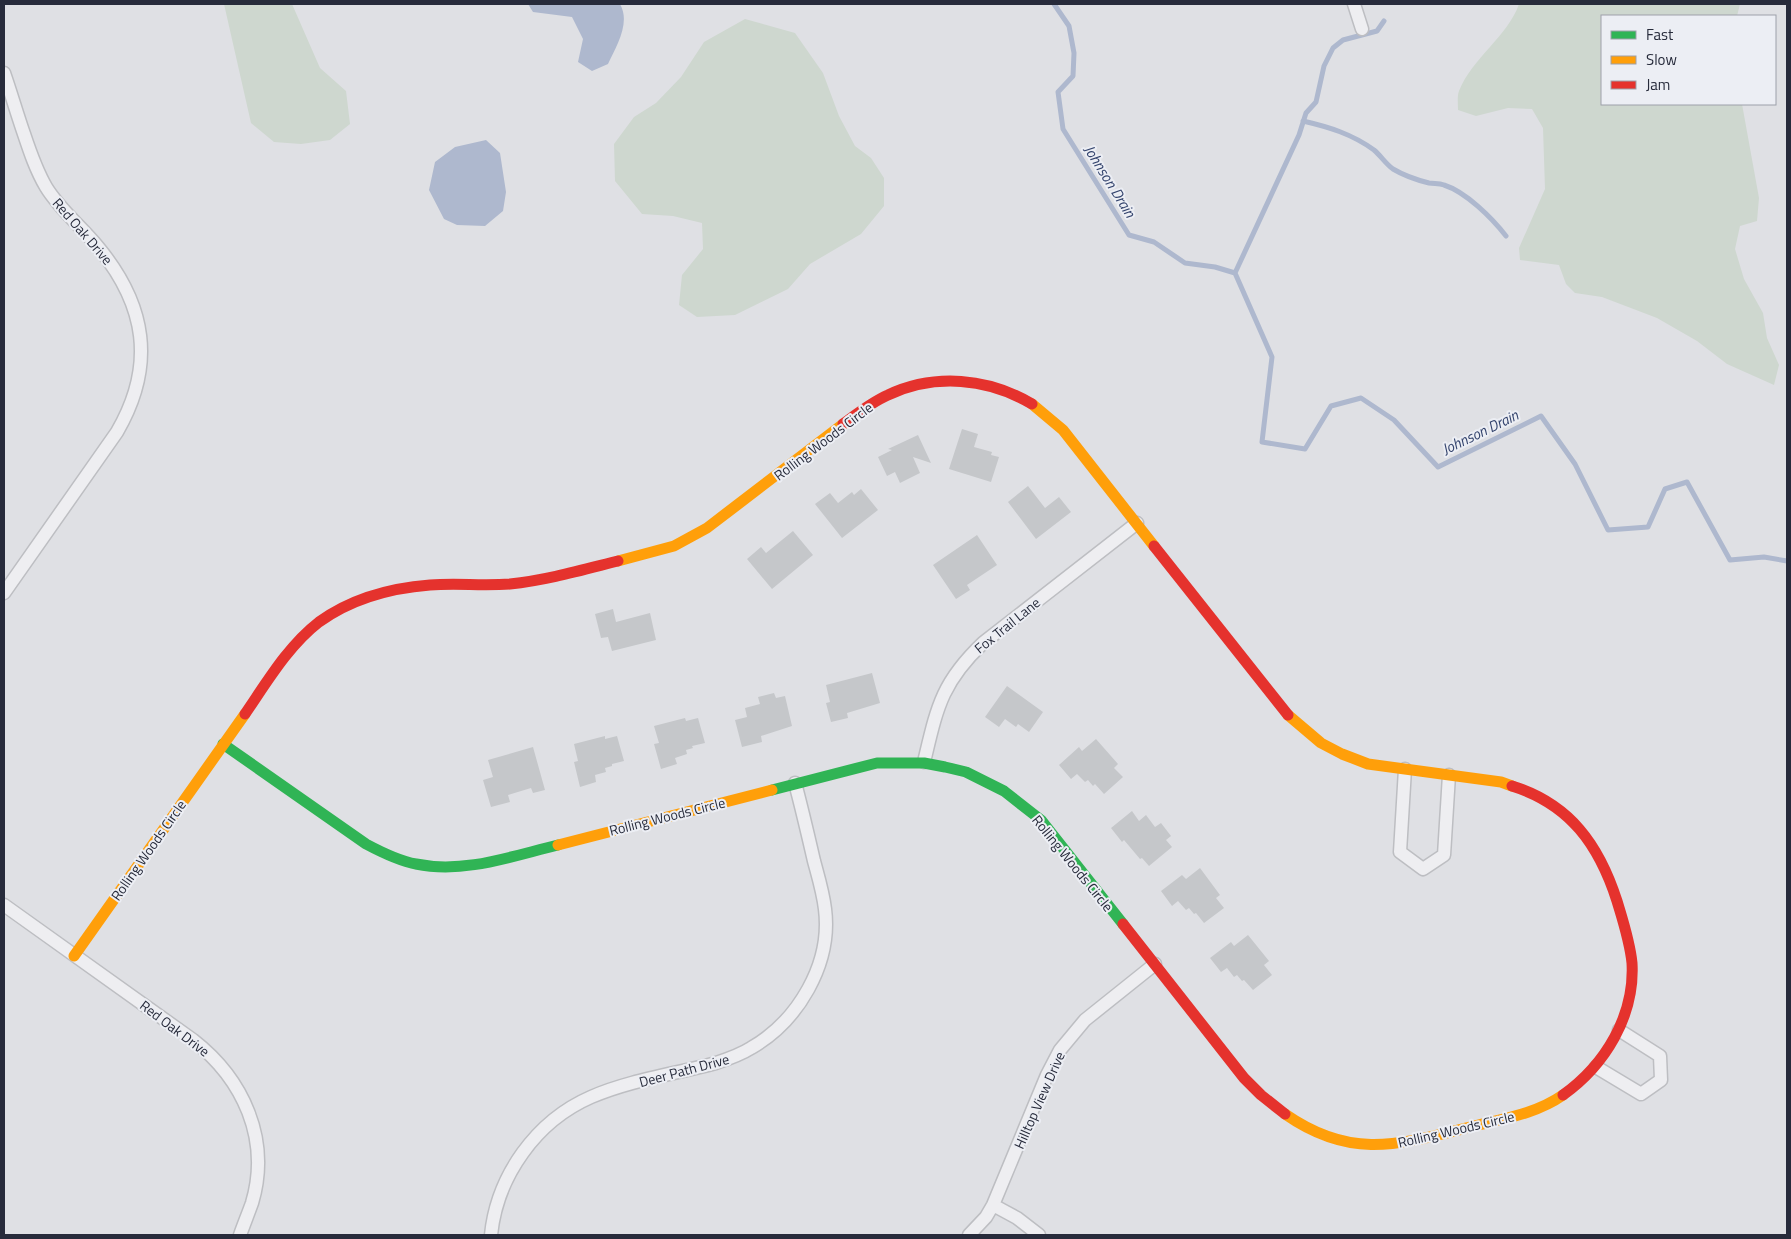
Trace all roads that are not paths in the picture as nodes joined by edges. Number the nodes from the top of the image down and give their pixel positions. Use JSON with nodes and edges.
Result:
{"nodes":[{"id":1,"x":1354,"y":4,"type":"edge"},
{"id":2,"x":1362,"y":29,"type":"dead end"},
{"id":3,"x":4,"y":73,"type":"edge"},
{"id":4,"x":1137,"y":523,"type":"junction"},
{"id":5,"x":4,"y":593,"type":"edge"},
{"id":6,"x":223,"y":744,"type":"junction"},
{"id":7,"x":924,"y":762,"type":"junction"},
{"id":8,"x":1405,"y":769,"type":"junction"},
{"id":9,"x":1450,"y":775,"type":"junction"},
{"id":10,"x":795,"y":783,"type":"junction"},
{"id":11,"x":4,"y":905,"type":"edge"},
{"id":12,"x":74,"y":956,"type":"junction"},
{"id":13,"x":1155,"y":964,"type":"junction"},
{"id":14,"x":1619,"y":1030,"type":"junction"},
{"id":15,"x":1596,"y":1067,"type":"junction"},
{"id":16,"x":993,"y":1205,"type":"junction"},
{"id":17,"x":240,"y":1235,"type":"edge"},
{"id":18,"x":491,"y":1235,"type":"edge"},
{"id":19,"x":970,"y":1235,"type":"edge"},
{"id":20,"x":1039,"y":1235,"type":"edge"}],
"edges":[{"from":1,"to":2,"type":"street"},
{"from":3,"to":5,"type":"street","name":"Red Oak Drive"},
{"from":4,"to":6,"type":"street","name":"Rolling Woods Circle"},
{"from":4,"to":7,"type":"street","name":"Fox Trail Lane"},
{"from":4,"to":8,"type":"street","name":"Rolling Woods Circle"},
{"from":6,"to":10,"type":"street","name":"Rolling Woods Circle"},
{"from":6,"to":12,"type":"street","name":"Rolling Woods Circle"},
{"from":7,"to":10,"type":"street","name":"Rolling Woods Circle"},
{"from":7,"to":13,"type":"street","name":"Rolling Woods Circle"},
{"from":8,"to":9,"type":"street","name":"Rolling Woods Circle"},
{"from":8,"to":9,"type":"street"},
{"from":9,"to":14,"type":"street","name":"Rolling Woods Circle"},
{"from":10,"to":18,"type":"street","name":"Deer Path Drive"},
{"from":11,"to":12,"type":"street","name":"Red Oak Drive"},
{"from":12,"to":17,"type":"street","name":"Red Oak Drive"},
{"from":13,"to":15,"type":"street","name":"Rolling Woods Circle"},
{"from":13,"to":16,"type":"street","name":"Hilltop View Drive"},
{"from":14,"to":15,"type":"street","name":"Rolling Woods Circle"},
{"from":14,"to":15,"type":"street"},
{"from":16,"to":19,"type":"street","name":"Hilltop View Drive"},
{"from":16,"to":20,"type":"street"}]}
